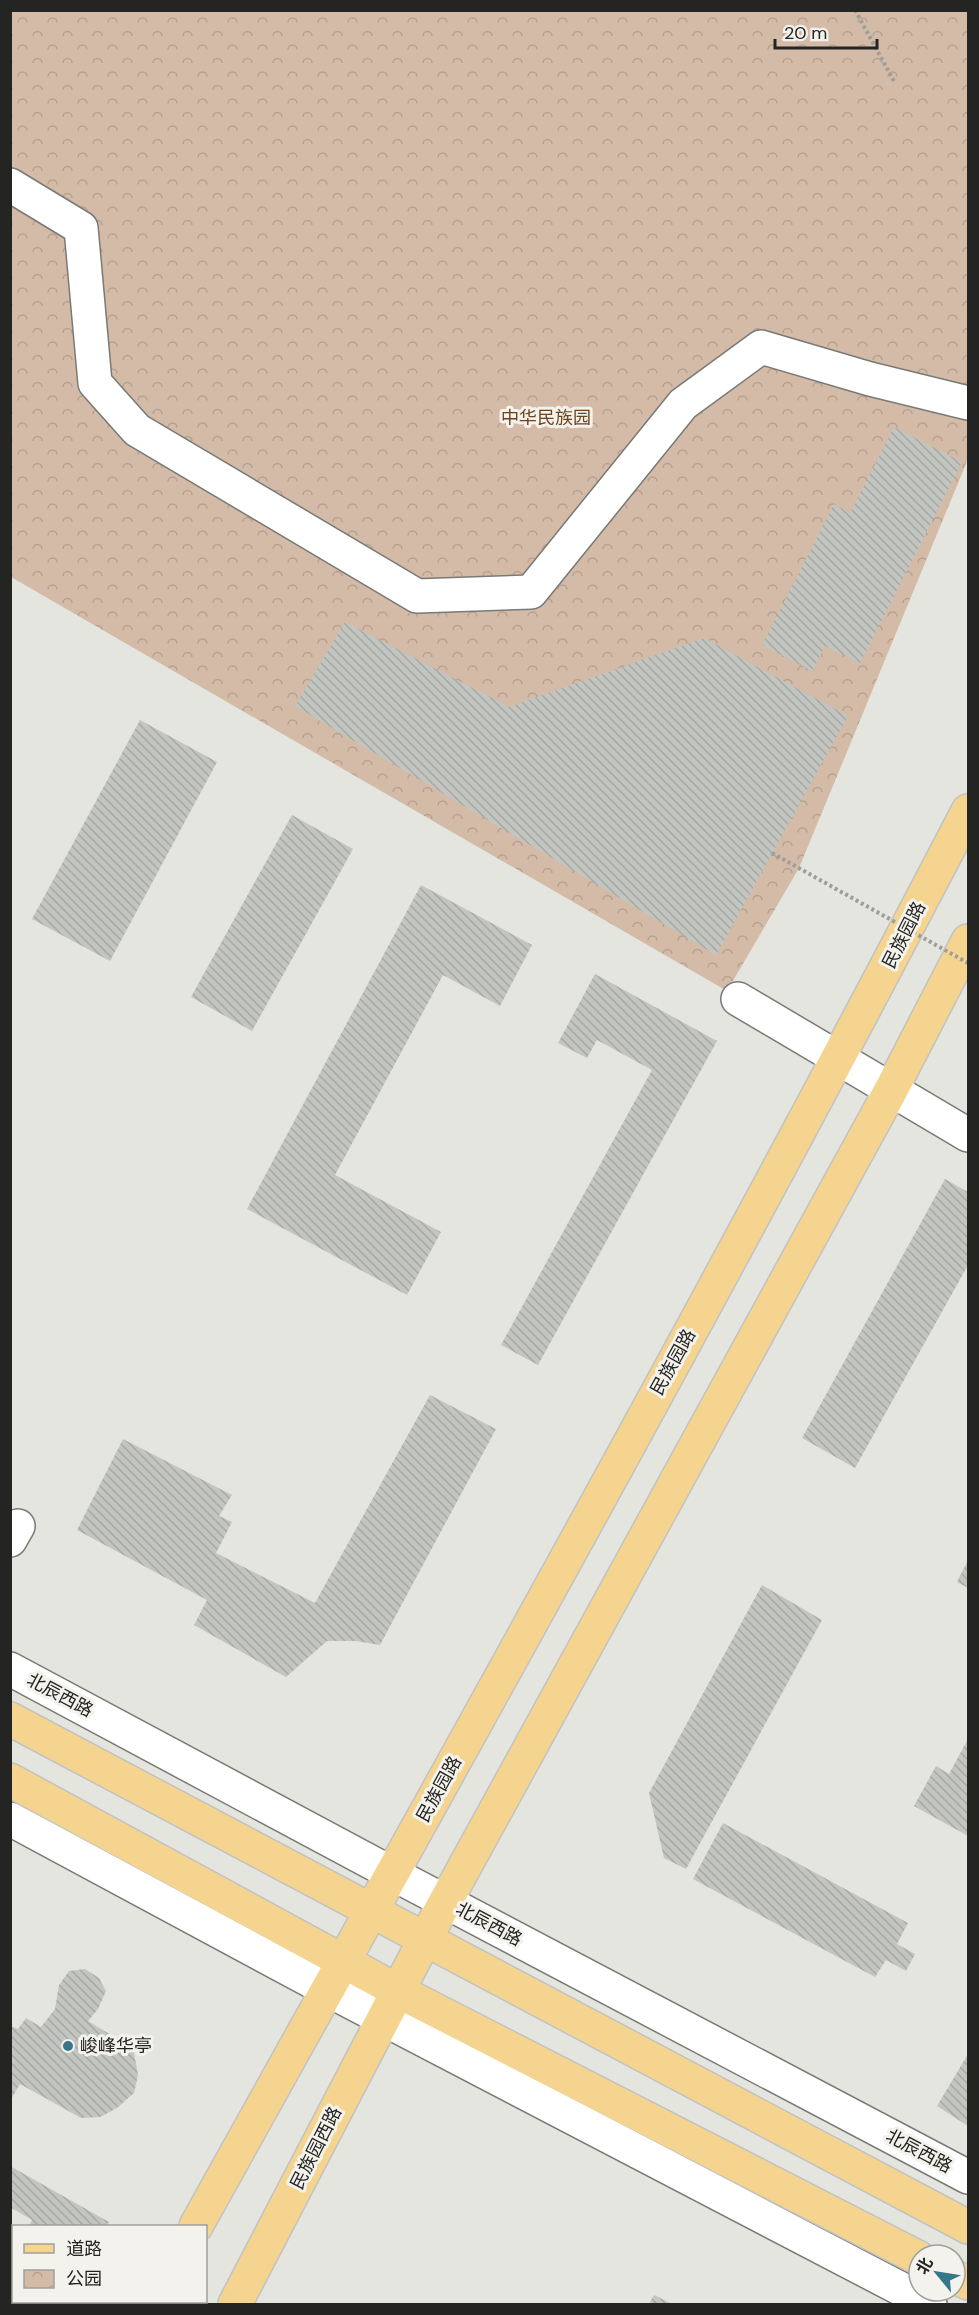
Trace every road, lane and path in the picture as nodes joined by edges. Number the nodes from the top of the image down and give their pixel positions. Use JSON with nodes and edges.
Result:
{"nodes":[{"id":1,"x":855,"y":10,"type":"edge"},
{"id":2,"x":895,"y":83,"type":"dead end"},
{"id":3,"x":10,"y":185,"type":"edge"},
{"id":4,"x":969,"y":403,"type":"edge"},
{"id":5,"x":969,"y":811,"type":"edge"},
{"id":6,"x":772,"y":853,"type":"dead end"},
{"id":7,"x":969,"y":941,"type":"edge"},
{"id":8,"x":969,"y":963,"type":"edge"},
{"id":9,"x":738,"y":999,"type":"dead end"},
{"id":10,"x":840,"y":1059,"type":"junction"},
{"id":11,"x":891,"y":1090,"type":"junction"},
{"id":12,"x":969,"y":1135,"type":"edge"},
{"id":13,"x":10,"y":1669,"type":"edge"},
{"id":14,"x":10,"y":1719,"type":"edge"},
{"id":15,"x":10,"y":1780,"type":"edge"},
{"id":16,"x":10,"y":1819,"type":"edge"},
{"id":17,"x":393,"y":1874,"type":"junction"},
{"id":18,"x":446,"y":1902,"type":"junction"},
{"id":19,"x":372,"y":1911,"type":"junction"},
{"id":20,"x":425,"y":1940,"type":"junction"},
{"id":21,"x":335,"y":1976,"type":"junction"},
{"id":22,"x":391,"y":2005,"type":"junction"},
{"id":23,"x":969,"y":2177,"type":"edge"},
{"id":24,"x":197,"y":2225,"type":"edge"},
{"id":25,"x":969,"y":2227,"type":"edge"},
{"id":26,"x":907,"y":2252,"type":"edge"},
{"id":27,"x":235,"y":2304,"type":"edge"},
{"id":28,"x":930,"y":2304,"type":"edge"}],
"edges":[{"from":1,"to":2,"type":"path"},
{"from":3,"to":4,"type":"street"},
{"from":5,"to":10,"type":"main road","name":"民族园路"},
{"from":6,"to":8,"type":"path","bridge":true},
{"from":7,"to":11,"type":"main road"},
{"from":9,"to":10,"type":"street"},
{"from":10,"to":11,"type":"street"},
{"from":10,"to":17,"type":"main road","name":"民族园路"},
{"from":11,"to":12,"type":"street"},
{"from":11,"to":18,"type":"main road"},
{"from":13,"to":17,"type":"street","name":"北辰西路"},
{"from":14,"to":19,"type":"main road"},
{"from":15,"to":21,"type":"main road"},
{"from":16,"to":21,"type":"street"},
{"from":17,"to":18,"type":"street","name":"北辰西路"},
{"from":17,"to":19,"type":"main road","name":"民族园路"},
{"from":18,"to":20,"type":"main road"},
{"from":18,"to":23,"type":"street","name":"北辰西路"},
{"from":19,"to":20,"type":"main road"},
{"from":19,"to":21,"type":"main road","name":"民族园路"},
{"from":20,"to":22,"type":"main road","name":"民族园西路"},
{"from":20,"to":25,"type":"main road"},
{"from":21,"to":22,"type":"main road"},
{"from":21,"to":24,"type":"main road"},
{"from":22,"to":26,"type":"main road"},
{"from":22,"to":27,"type":"main road","name":"民族园西路"},
{"from":22,"to":28,"type":"street"}]}
